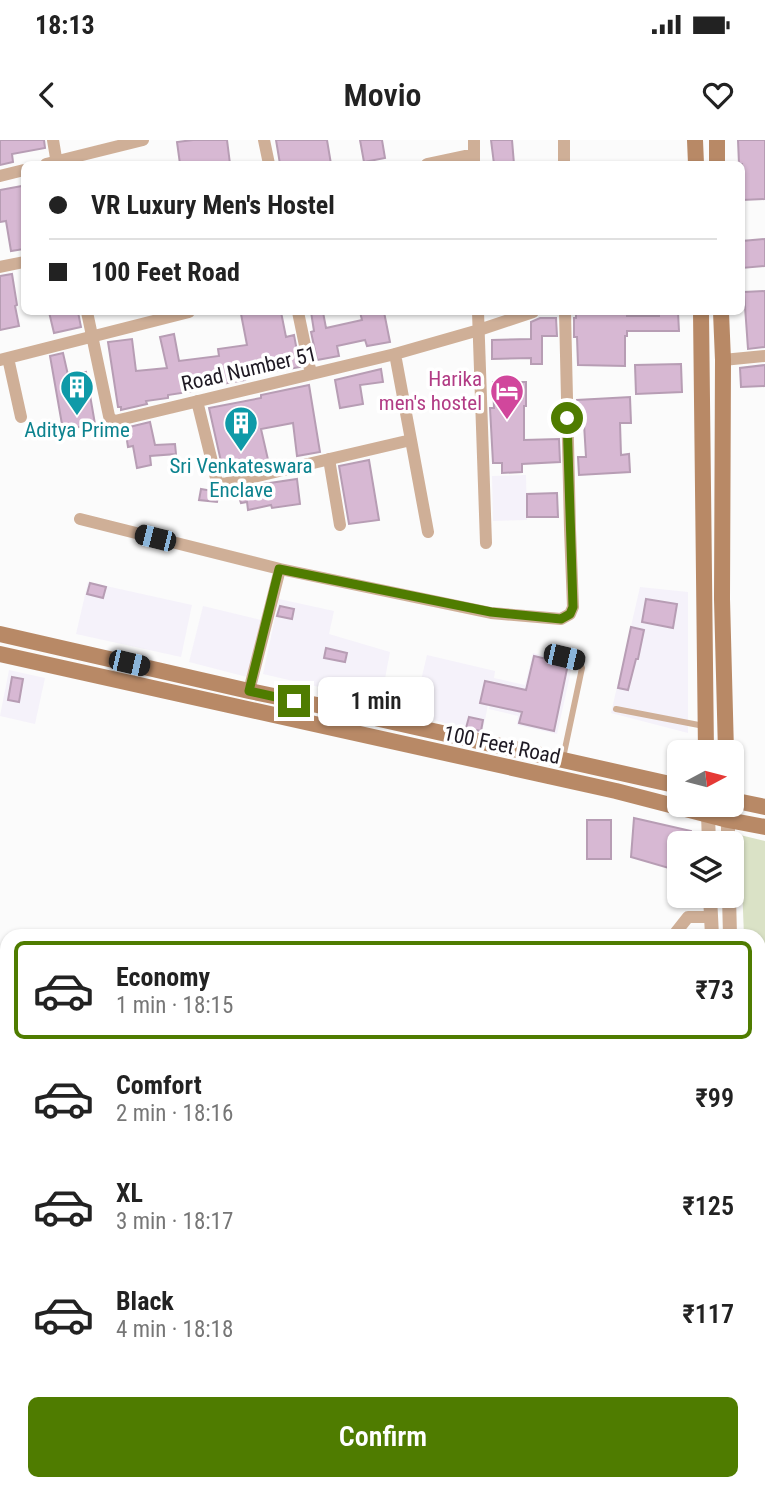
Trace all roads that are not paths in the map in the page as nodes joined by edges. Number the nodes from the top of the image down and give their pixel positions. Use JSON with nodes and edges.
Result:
{"nodes":[{"id":1,"x":53,"y":140,"type":"edge"},
{"id":2,"x":143,"y":140,"type":"edge"},
{"id":3,"x":264,"y":140,"type":"edge"},
{"id":4,"x":474,"y":140,"type":"edge"},
{"id":5,"x":564,"y":140,"type":"edge"},
{"id":6,"x":695,"y":140,"type":"edge"},
{"id":7,"x":717,"y":140,"type":"edge"},
{"id":8,"x":474,"y":159,"type":"edge"},
{"id":9,"x":54,"y":161,"type":"edge"},
{"id":10,"x":65,"y":161,"type":"edge"},
{"id":11,"x":268,"y":161,"type":"edge"},
{"id":12,"x":455,"y":161,"type":"edge"},
{"id":13,"x":564,"y":161,"type":"edge"},
{"id":14,"x":696,"y":161,"type":"edge"},
{"id":15,"x":717,"y":161,"type":"edge"},
{"id":16,"x":21,"y":171,"type":"edge"},
{"id":17,"x":0,"y":176,"type":"edge"},
{"id":18,"x":21,"y":263,"type":"edge"},
{"id":19,"x":0,"y":268,"type":"edge"},
{"id":20,"x":88,"y":315,"type":"edge"},
{"id":21,"x":176,"y":315,"type":"edge"},
{"id":22,"x":299,"y":315,"type":"edge"},
{"id":23,"x":478,"y":315,"type":"edge"},
{"id":24,"x":524,"y":315,"type":"edge"},
{"id":25,"x":565,"y":315,"type":"edge"},
{"id":26,"x":701,"y":315,"type":"edge"},
{"id":27,"x":721,"y":315,"type":"edge"},
{"id":28,"x":479,"y":330,"type":"junction"},
{"id":29,"x":92,"y":335,"type":"junction"},
{"id":30,"x":395,"y":354,"type":"junction"},
{"id":31,"x":765,"y":356,"type":"edge"},
{"id":32,"x":4,"y":359,"type":"edge"},
{"id":33,"x":723,"y":360,"type":"junction"},
{"id":34,"x":311,"y":374,"type":"junction"},
{"id":35,"x":197,"y":401,"type":"junction"},
{"id":36,"x":21,"y":418,"type":"dead end"},
{"id":37,"x":411,"y":440,"type":"junction"},
{"id":38,"x":329,"y":459,"type":"junction"},
{"id":39,"x":80,"y":519,"type":"dead end"},
{"id":40,"x":340,"y":525,"type":"dead end"},
{"id":41,"x":428,"y":531,"type":"dead end"},
{"id":42,"x":486,"y":543,"type":"dead end"},
{"id":43,"x":279,"y":569,"type":"junction"},
{"id":44,"x":0,"y":634,"type":"edge"},
{"id":45,"x":0,"y":654,"type":"edge"},
{"id":46,"x":550,"y":654,"type":"dead end"},
{"id":47,"x":249,"y":691,"type":"junction"},
{"id":48,"x":616,"y":709,"type":"dead end"},
{"id":49,"x":704,"y":726,"type":"junction"},
{"id":50,"x":705,"y":740,"type":"edge"},
{"id":51,"x":726,"y":740,"type":"edge"},
{"id":52,"x":562,"y":760,"type":"junction"},
{"id":53,"x":667,"y":783,"type":"edge"},
{"id":54,"x":667,"y":801,"type":"edge"},
{"id":55,"x":744,"y":803,"type":"edge"},
{"id":56,"x":765,"y":807,"type":"edge"},
{"id":57,"x":740,"y":817,"type":"edge"},
{"id":58,"x":765,"y":827,"type":"edge"},
{"id":59,"x":711,"y":908,"type":"edge"},
{"id":60,"x":729,"y":908,"type":"edge"},
{"id":61,"x":711,"y":917,"type":"junction"},
{"id":62,"x":679,"y":929,"type":"edge"},
{"id":63,"x":712,"y":929,"type":"edge"},
{"id":64,"x":730,"y":929,"type":"edge"}],
"edges":[{"from":1,"to":9,"type":"street"},
{"from":2,"to":10,"type":"street"},
{"from":3,"to":11,"type":"street"},
{"from":4,"to":8,"type":"street"},
{"from":5,"to":13,"type":"street"},
{"from":6,"to":14,"type":"main road"},
{"from":7,"to":15,"type":"main road"},
{"from":8,"to":12,"type":"street"},
{"from":16,"to":17,"type":"street"},
{"from":18,"to":19,"type":"street"},
{"from":20,"to":29,"type":"street"},
{"from":21,"to":29,"type":"street"},
{"from":22,"to":34,"type":"street"},
{"from":23,"to":28,"type":"street"},
{"from":24,"to":28,"type":"street","name":"Road Number 51"},
{"from":25,"to":43,"type":"street"},
{"from":26,"to":49,"type":"main road"},
{"from":27,"to":33,"type":"main road"},
{"from":28,"to":30,"type":"street","name":"Road Number 51"},
{"from":28,"to":42,"type":"street"},
{"from":29,"to":32,"type":"street"},
{"from":29,"to":35,"type":"street","name":"Road Number 51"},
{"from":30,"to":34,"type":"street","name":"Road Number 51"},
{"from":30,"to":37,"type":"street"},
{"from":31,"to":33,"type":"street"},
{"from":32,"to":36,"type":"street"},
{"from":33,"to":51,"type":"main road"},
{"from":34,"to":35,"type":"street","name":"Road Number 51"},
{"from":35,"to":38,"type":"street"},
{"from":37,"to":38,"type":"street"},
{"from":37,"to":41,"type":"street"},
{"from":38,"to":40,"type":"street"},
{"from":39,"to":43,"type":"street"},
{"from":43,"to":47,"type":"street"},
{"from":44,"to":47,"type":"main road","name":"100 Feet Road"},
{"from":45,"to":54,"type":"main road","name":"100 Feet Road"},
{"from":46,"to":52,"type":"lane"},
{"from":47,"to":52,"type":"main road","name":"100 Feet Road"},
{"from":48,"to":49,"type":"lane"},
{"from":49,"to":50,"type":"main road"},
{"from":52,"to":53,"type":"main road","name":"100 Feet Road"},
{"from":55,"to":56,"type":"main road"},
{"from":57,"to":58,"type":"main road","name":"100 Feet Road"},
{"from":59,"to":61,"type":"street"},
{"from":60,"to":64,"type":"street"},
{"from":61,"to":62,"type":"street"},
{"from":61,"to":63,"type":"street"}]}
